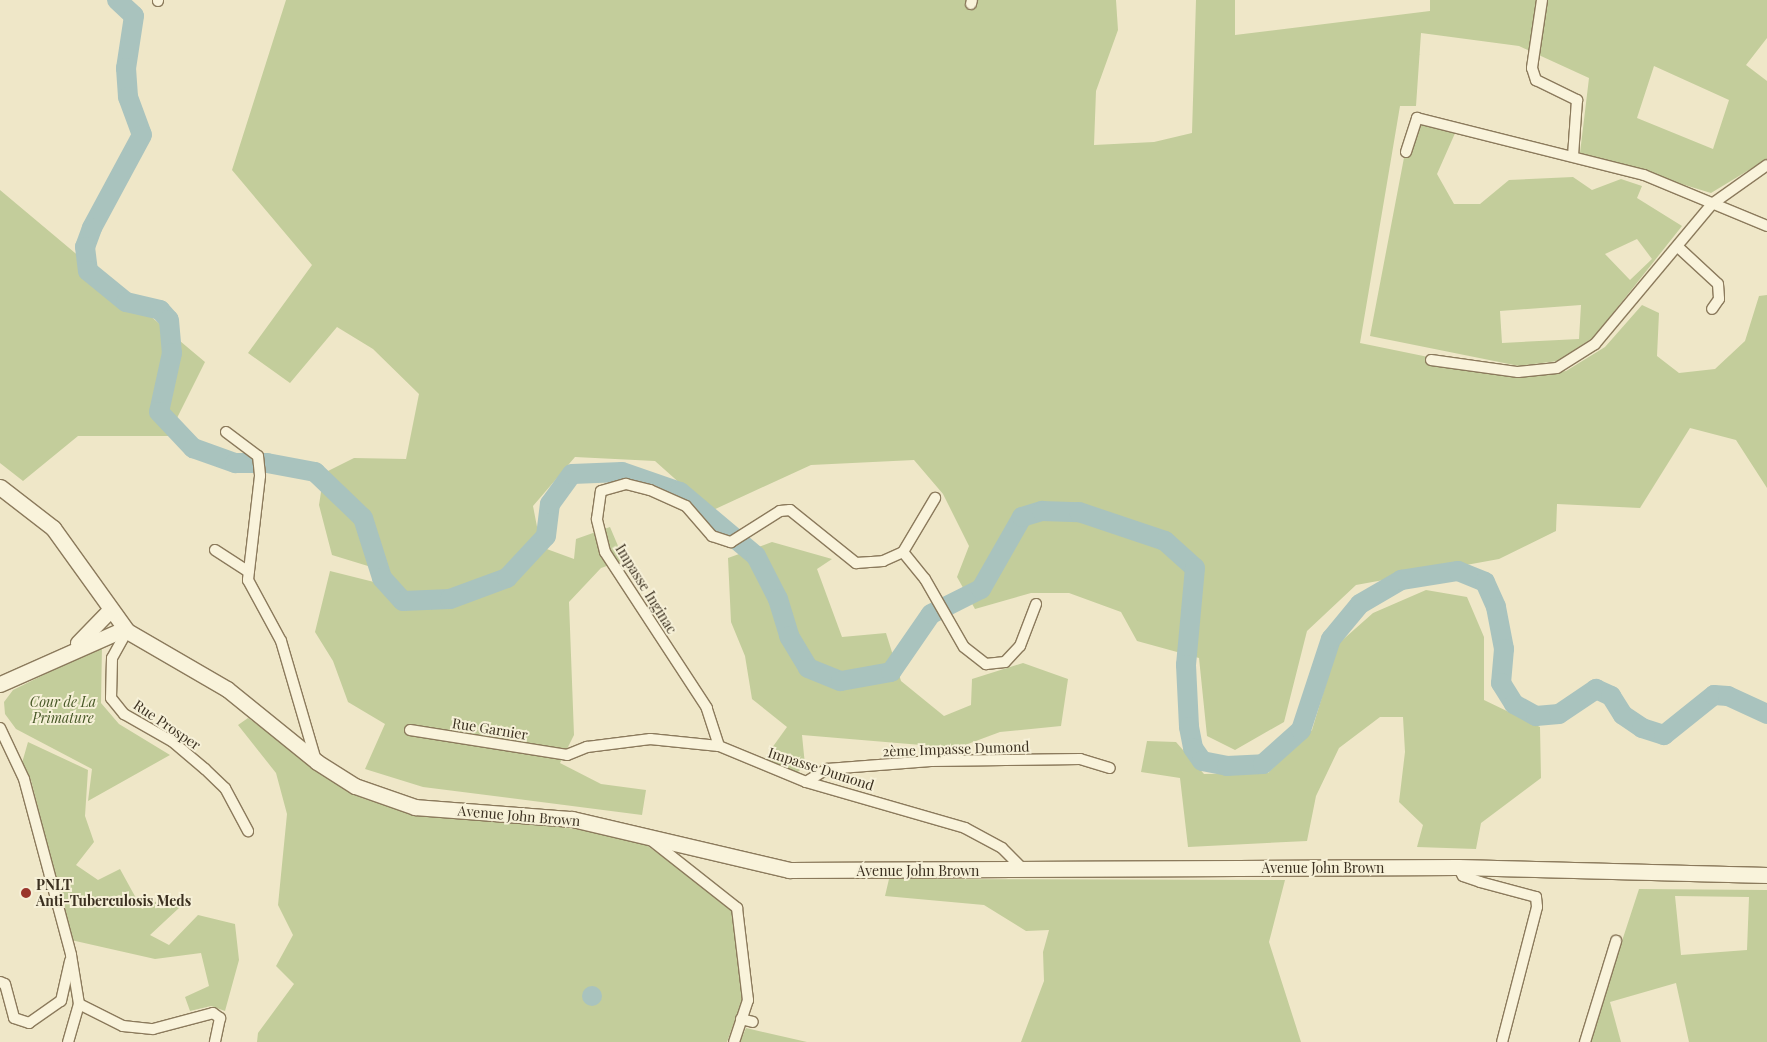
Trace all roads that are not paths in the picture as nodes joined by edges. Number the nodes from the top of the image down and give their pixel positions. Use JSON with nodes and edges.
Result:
{"nodes":[{"id":1,"x":1542,"y":0,"type":"edge"},
{"id":2,"x":1406,"y":152,"type":"dead end"},
{"id":3,"x":1573,"y":156,"type":"junction"},
{"id":4,"x":1767,"y":166,"type":"edge"},
{"id":5,"x":1712,"y":204,"type":"junction"},
{"id":6,"x":1767,"y":226,"type":"edge"},
{"id":7,"x":1678,"y":247,"type":"junction"},
{"id":8,"x":1712,"y":309,"type":"dead end"},
{"id":9,"x":1431,"y":360,"type":"dead end"},
{"id":10,"x":226,"y":432,"type":"dead end"},
{"id":11,"x":0,"y":488,"type":"edge"},
{"id":12,"x":936,"y":498,"type":"dead end"},
{"id":13,"x":215,"y":550,"type":"dead end"},
{"id":14,"x":903,"y":552,"type":"junction"},
{"id":15,"x":249,"y":572,"type":"junction"},
{"id":16,"x":1036,"y":604,"type":"dead end"},
{"id":17,"x":109,"y":611,"type":"junction"},
{"id":18,"x":125,"y":630,"type":"junction"},
{"id":19,"x":74,"y":648,"type":"junction"},
{"id":20,"x":0,"y":684,"type":"edge"},
{"id":21,"x":0,"y":728,"type":"edge"},
{"id":22,"x":410,"y":730,"type":"dead end"},
{"id":23,"x":719,"y":746,"type":"junction"},
{"id":24,"x":567,"y":755,"type":"joint"},
{"id":25,"x":317,"y":762,"type":"junction"},
{"id":26,"x":1110,"y":768,"type":"dead end"},
{"id":27,"x":806,"y":782,"type":"junction"},
{"id":28,"x":248,"y":831,"type":"dead end"},
{"id":29,"x":644,"y":835,"type":"junction"},
{"id":30,"x":1458,"y":867,"type":"junction"},
{"id":31,"x":1024,"y":870,"type":"junction"},
{"id":32,"x":1767,"y":875,"type":"edge"},
{"id":33,"x":1616,"y":940,"type":"dead end"},
{"id":34,"x":71,"y":955,"type":"junction"},
{"id":35,"x":0,"y":982,"type":"edge"},
{"id":36,"x":79,"y":1004,"type":"junction"},
{"id":37,"x":741,"y":1019,"type":"junction"},
{"id":38,"x":753,"y":1022,"type":"dead end"},
{"id":39,"x":68,"y":1042,"type":"edge"},
{"id":40,"x":215,"y":1042,"type":"edge"},
{"id":41,"x":734,"y":1042,"type":"edge"},
{"id":42,"x":1502,"y":1042,"type":"edge"},
{"id":43,"x":1585,"y":1042,"type":"edge"}],
"edges":[{"from":1,"to":3,"type":"street"},
{"from":2,"to":3,"type":"street"},
{"from":3,"to":5,"type":"street"},
{"from":4,"to":5,"type":"street"},
{"from":5,"to":6,"type":"street"},
{"from":5,"to":7,"type":"street"},
{"from":7,"to":8,"type":"street"},
{"from":7,"to":9,"type":"street"},
{"from":10,"to":15,"type":"street"},
{"from":11,"to":17,"type":"main road"},
{"from":12,"to":14,"type":"street"},
{"from":13,"to":15,"type":"street"},
{"from":14,"to":16,"type":"street"},
{"from":14,"to":23,"type":"street","name":"Impasse Inginac"},
{"from":15,"to":25,"type":"street"},
{"from":17,"to":18,"type":"main road"},
{"from":17,"to":19,"type":"main road"},
{"from":18,"to":19,"type":"main road"},
{"from":18,"to":25,"type":"main road","name":"Avenue John Brown"},
{"from":18,"to":28,"type":"street","name":"Rue Prosper"},
{"from":19,"to":20,"type":"main road"},
{"from":21,"to":34,"type":"street"},
{"from":22,"to":24,"type":"street","name":"Rue Garnier"},
{"from":23,"to":24,"type":"street","name":"Impasse Dumond"},
{"from":23,"to":27,"type":"street","name":"Impasse Dumond"},
{"from":25,"to":29,"type":"main road","name":"Avenue John Brown"},
{"from":26,"to":27,"type":"street","name":"2ème Impasse Dumond"},
{"from":27,"to":31,"type":"street","name":"Impasse Dumond"},
{"from":29,"to":31,"type":"main road","name":"Avenue John Brown"},
{"from":29,"to":37,"type":"street"},
{"from":30,"to":31,"type":"main road","name":"Avenue John Brown"},
{"from":30,"to":32,"type":"main road","name":"Avenue John Brown"},
{"from":30,"to":42,"type":"street"},
{"from":33,"to":43,"type":"street"},
{"from":34,"to":35,"type":"street"},
{"from":34,"to":36,"type":"street"},
{"from":36,"to":39,"type":"street"},
{"from":36,"to":40,"type":"street"},
{"from":37,"to":38,"type":"street"},
{"from":37,"to":41,"type":"street"}]}
